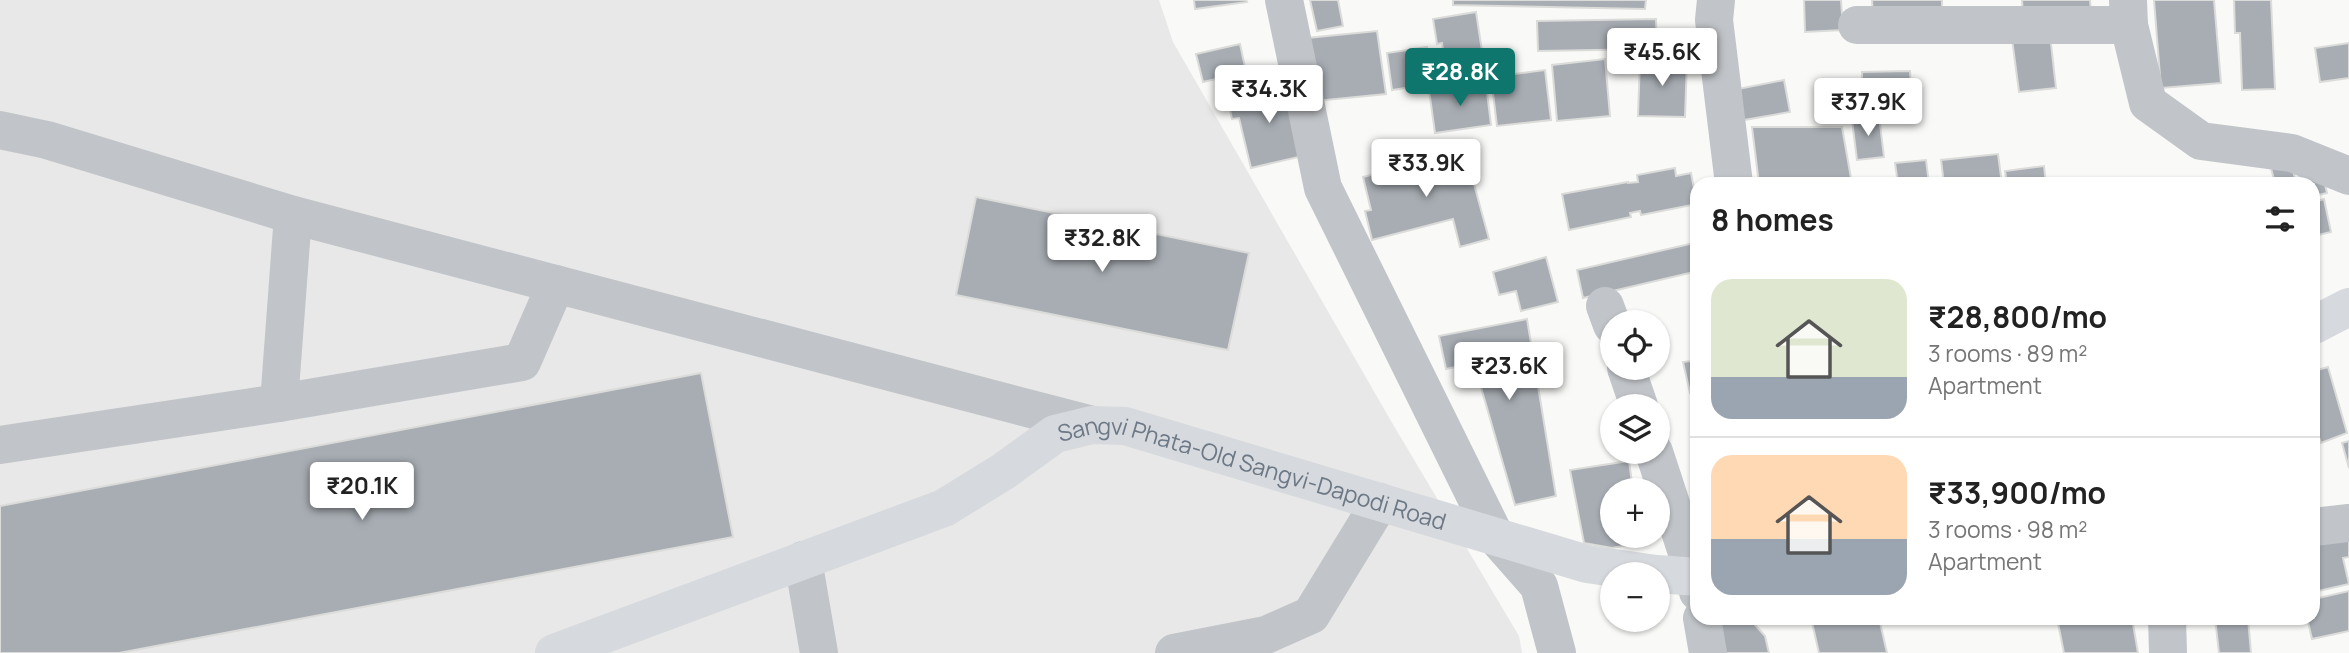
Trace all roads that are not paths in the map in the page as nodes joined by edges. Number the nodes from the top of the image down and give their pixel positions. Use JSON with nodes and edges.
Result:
{"nodes":[{"id":1,"x":1284,"y":0,"type":"edge"},
{"id":2,"x":1716,"y":0,"type":"edge"},
{"id":3,"x":2128,"y":13,"type":"edge"},
{"id":4,"x":1857,"y":25,"type":"dead end"},
{"id":5,"x":0,"y":130,"type":"edge"},
{"id":6,"x":2349,"y":176,"type":"edge"},
{"id":7,"x":1733,"y":177,"type":"edge"},
{"id":8,"x":293,"y":215,"type":"junction"},
{"id":9,"x":556,"y":284,"type":"junction"},
{"id":10,"x":2349,"y":307,"type":"edge"},
{"id":11,"x":2320,"y":322,"type":"edge"},
{"id":12,"x":279,"y":403,"type":"junction"},
{"id":13,"x":1092,"y":425,"type":"junction"},
{"id":14,"x":0,"y":445,"type":"edge"},
{"id":15,"x":1658,"y":464,"type":"edge"},
{"id":16,"x":1380,"y":502,"type":"junction"},
{"id":17,"x":2349,"y":523,"type":"edge"},
{"id":18,"x":2320,"y":526,"type":"edge"},
{"id":19,"x":1495,"y":536,"type":"junction"},
{"id":20,"x":803,"y":560,"type":"junction"},
{"id":21,"x":1690,"y":561,"type":"edge"},
{"id":22,"x":1600,"y":566,"type":"edge"},
{"id":23,"x":1670,"y":577,"type":"edge"},
{"id":24,"x":1690,"y":581,"type":"edge"},
{"id":25,"x":1703,"y":625,"type":"edge"},
{"id":26,"x":2167,"y":625,"type":"edge"},
{"id":27,"x":552,"y":653,"type":"edge"},
{"id":28,"x":819,"y":653,"type":"edge"},
{"id":29,"x":1174,"y":653,"type":"edge"},
{"id":30,"x":1557,"y":653,"type":"edge"},
{"id":31,"x":1708,"y":653,"type":"edge"},
{"id":32,"x":2168,"y":653,"type":"edge"}],
"edges":[{"from":1,"to":19,"type":"street"},
{"from":2,"to":7,"type":"street"},
{"from":3,"to":4,"type":"street"},
{"from":3,"to":6,"type":"street"},
{"from":5,"to":8,"type":"street"},
{"from":8,"to":9,"type":"street"},
{"from":8,"to":12,"type":"street"},
{"from":9,"to":12,"type":"street"},
{"from":9,"to":13,"type":"street"},
{"from":10,"to":11,"type":"main road"},
{"from":12,"to":14,"type":"street"},
{"from":13,"to":16,"type":"main road","name":"Sangvi Phata-Old Sangvi-Dapodi Road"},
{"from":13,"to":20,"type":"main road","name":"Sangvi Phata-Old Sangvi-Dapodi Road"},
{"from":15,"to":21,"type":"street"},
{"from":16,"to":19,"type":"main road","name":"Sangvi Phata-Old Sangvi-Dapodi Road"},
{"from":16,"to":29,"type":"street"},
{"from":17,"to":18,"type":"street"},
{"from":19,"to":22,"type":"main road","name":"Sangvi Phata-Old Sangvi-Dapodi Road"},
{"from":19,"to":30,"type":"street"},
{"from":20,"to":27,"type":"main road","name":"Sangvi Phata-Old Sangvi-Dapodi Road"},
{"from":20,"to":28,"type":"street"},
{"from":23,"to":24,"type":"main road","name":"Sangvi Phata-Old Sangvi-Dapodi Road"},
{"from":25,"to":31,"type":"street"},
{"from":26,"to":32,"type":"street"}]}
